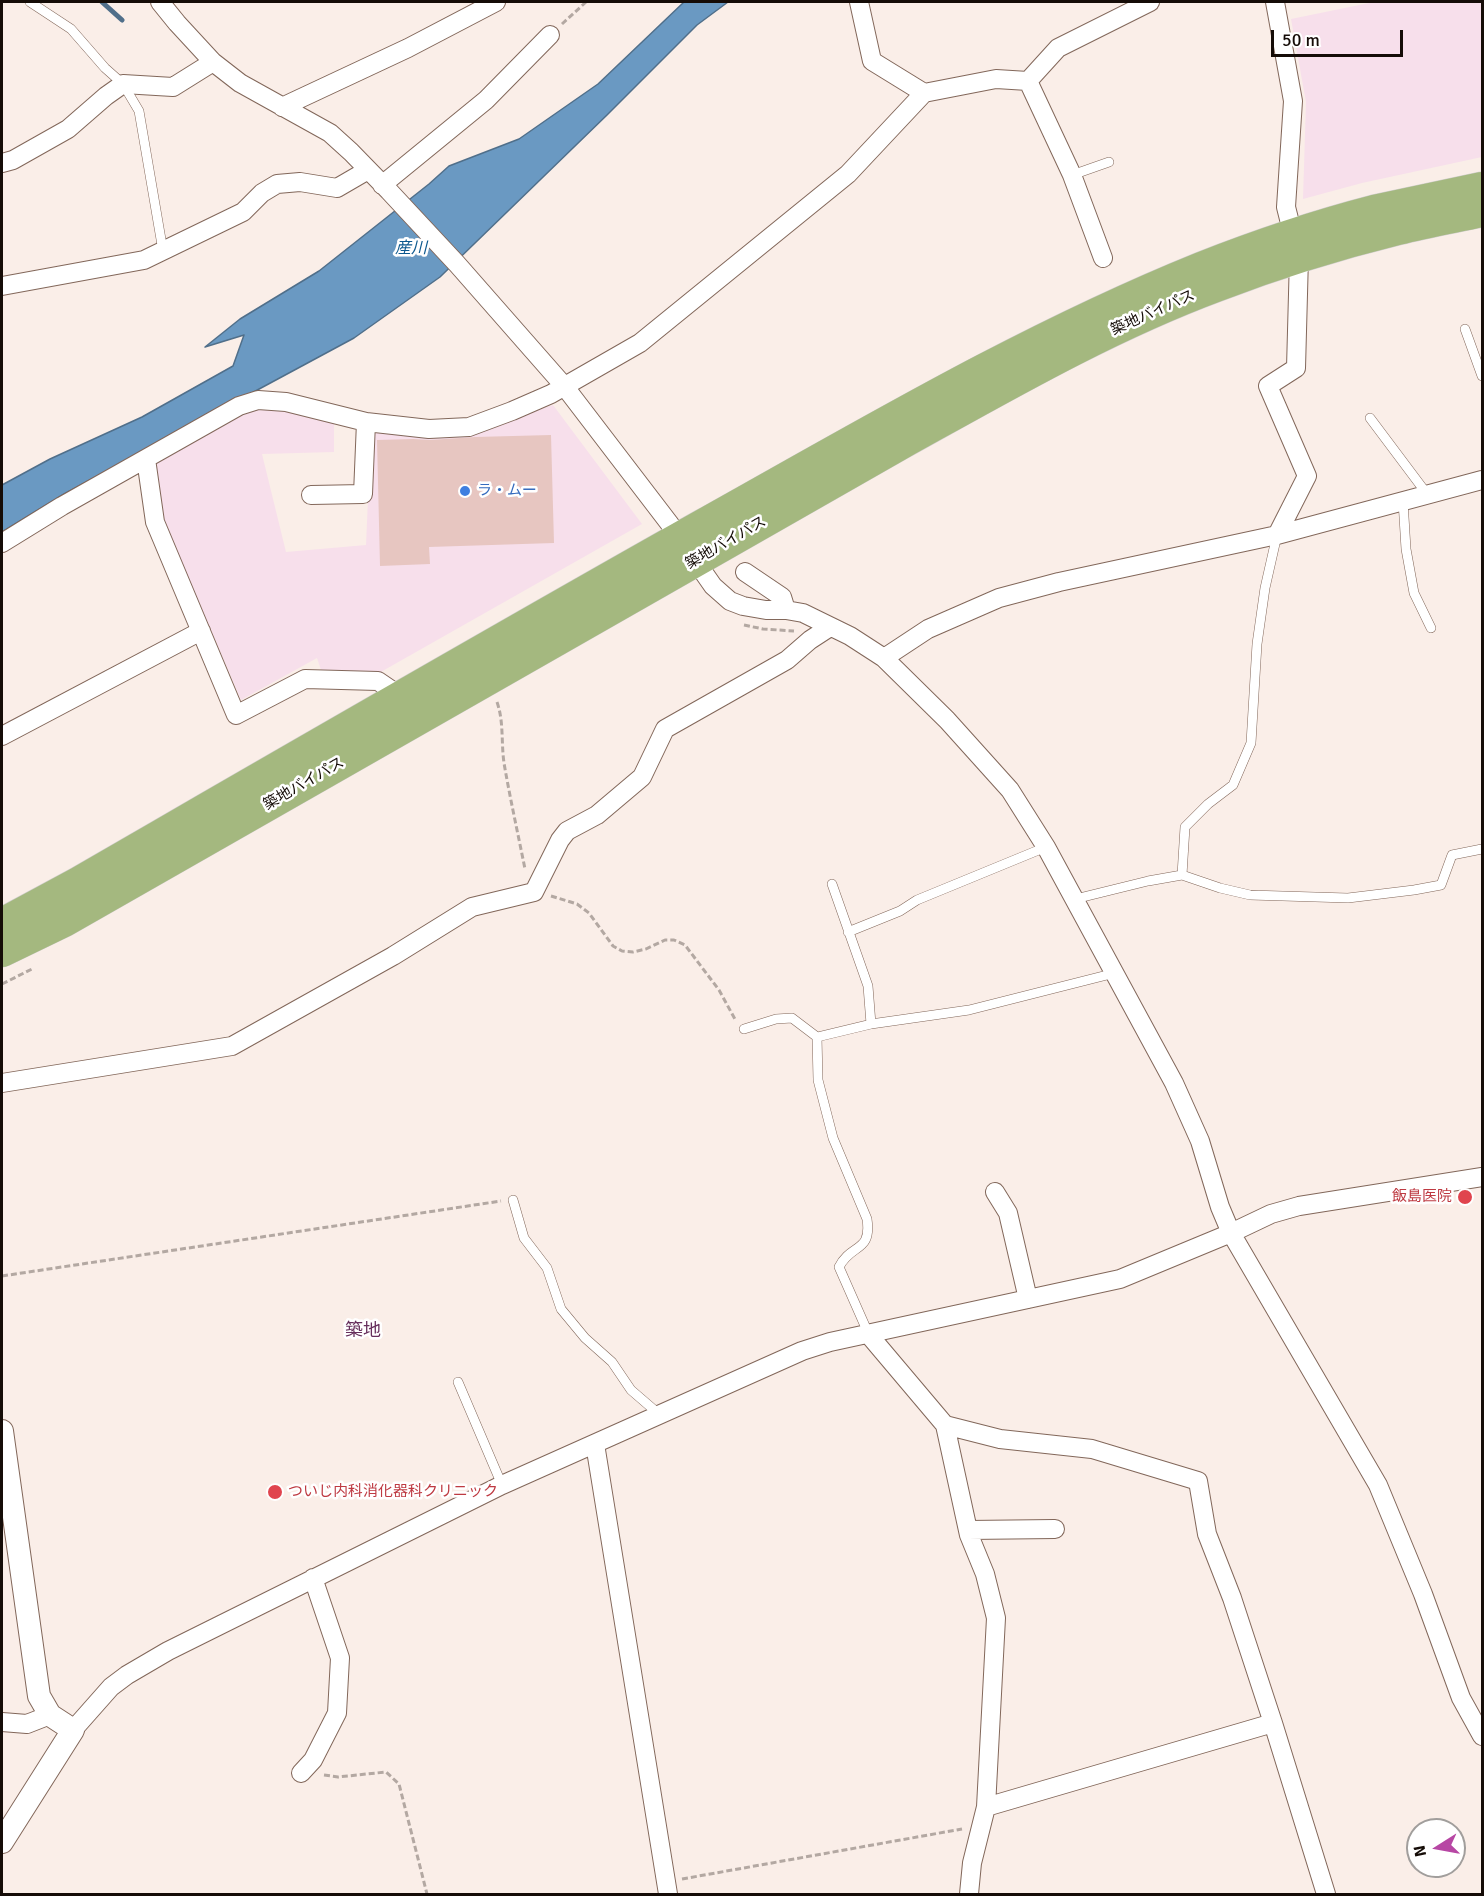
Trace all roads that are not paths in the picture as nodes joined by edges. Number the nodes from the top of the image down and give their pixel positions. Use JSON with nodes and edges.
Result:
{"nodes":[{"id":1,"x":30,"y":2,"type":"edge"},
{"id":2,"x":160,"y":2,"type":"edge"},
{"id":3,"x":496,"y":2,"type":"edge"},
{"id":4,"x":859,"y":2,"type":"edge"},
{"id":5,"x":1150,"y":2,"type":"edge"},
{"id":6,"x":1275,"y":2,"type":"edge"},
{"id":7,"x":472,"y":7,"type":"edge"},
{"id":8,"x":550,"y":35,"type":"road end"},
{"id":9,"x":213,"y":62,"type":"junction"},
{"id":10,"x":1028,"y":81,"type":"junction"},
{"id":11,"x":123,"y":84,"type":"junction"},
{"id":12,"x":924,"y":93,"type":"junction"},
{"id":13,"x":282,"y":106,"type":"junction"},
{"id":14,"x":1108,"y":162,"type":"dead end"},
{"id":15,"x":2,"y":163,"type":"edge"},
{"id":16,"x":368,"y":170,"type":"junction"},
{"id":17,"x":1072,"y":174,"type":"junction"},
{"id":18,"x":386,"y":188,"type":"junction"},
{"id":19,"x":1482,"y":188,"type":"edge"},
{"id":20,"x":1482,"y":211,"type":"edge"},
{"id":21,"x":1296,"y":246,"type":"junction"},
{"id":22,"x":163,"y":251,"type":"junction"},
{"id":23,"x":1103,"y":258,"type":"dead end"},
{"id":24,"x":2,"y":286,"type":"edge"},
{"id":25,"x":1465,"y":329,"type":"dead end"},
{"id":26,"x":1482,"y":376,"type":"edge"},
{"id":27,"x":565,"y":387,"type":"junction"},
{"id":28,"x":1370,"y":418,"type":"dead end"},
{"id":29,"x":366,"y":422,"type":"junction"},
{"id":30,"x":146,"y":459,"type":"junction"},
{"id":31,"x":1482,"y":480,"type":"edge"},
{"id":32,"x":1427,"y":494,"type":"junction"},
{"id":33,"x":311,"y":495,"type":"dead end"},
{"id":34,"x":1403,"y":501,"type":"junction"},
{"id":35,"x":1277,"y":534,"type":"junction"},
{"id":36,"x":2,"y":543,"type":"edge"},
{"id":37,"x":688,"y":549,"type":"junction"},
{"id":38,"x":745,"y":572,"type":"dead end"},
{"id":39,"x":786,"y":610,"type":"junction"},
{"id":40,"x":830,"y":627,"type":"junction"},
{"id":41,"x":1431,"y":628,"type":"dead end"},
{"id":42,"x":201,"y":632,"type":"junction"},
{"id":43,"x":884,"y":658,"type":"junction"},
{"id":44,"x":400,"y":696,"type":"junction"},
{"id":45,"x":2,"y":736,"type":"edge"},
{"id":46,"x":1046,"y":847,"type":"junction"},
{"id":47,"x":1482,"y":849,"type":"edge"},
{"id":48,"x":1182,"y":874,"type":"junction"},
{"id":49,"x":832,"y":884,"type":"dead end"},
{"id":50,"x":1075,"y":899,"type":"junction"},
{"id":51,"x":2,"y":924,"type":"edge"},
{"id":52,"x":848,"y":932,"type":"junction"},
{"id":53,"x":2,"y":951,"type":"edge"},
{"id":54,"x":1115,"y":973,"type":"junction"},
{"id":55,"x":871,"y":1024,"type":"junction"},
{"id":56,"x":744,"y":1029,"type":"road end"},
{"id":57,"x":817,"y":1037,"type":"junction"},
{"id":58,"x":2,"y":1083,"type":"edge"},
{"id":59,"x":1482,"y":1177,"type":"edge"},
{"id":60,"x":994,"y":1192,"type":"dead end"},
{"id":61,"x":513,"y":1200,"type":"road end"},
{"id":62,"x":1231,"y":1233,"type":"junction"},
{"id":63,"x":1028,"y":1299,"type":"junction"},
{"id":64,"x":869,"y":1335,"type":"junction"},
{"id":65,"x":458,"y":1382,"type":"dead end"},
{"id":66,"x":660,"y":1415,"type":"junction"},
{"id":67,"x":945,"y":1425,"type":"junction"},
{"id":68,"x":2,"y":1431,"type":"edge"},
{"id":69,"x":595,"y":1444,"type":"junction"},
{"id":70,"x":502,"y":1485,"type":"junction"},
{"id":71,"x":968,"y":1530,"type":"junction"},
{"id":72,"x":1054,"y":1530,"type":"dead end"},
{"id":73,"x":313,"y":1578,"type":"junction"},
{"id":74,"x":50,"y":1715,"type":"junction"},
{"id":75,"x":2,"y":1722,"type":"edge"},
{"id":76,"x":1273,"y":1723,"type":"junction"},
{"id":77,"x":73,"y":1730,"type":"junction"},
{"id":78,"x":1482,"y":1736,"type":"edge"},
{"id":79,"x":301,"y":1773,"type":"road end"},
{"id":80,"x":986,"y":1807,"type":"junction"},
{"id":81,"x":2,"y":1842,"type":"edge"},
{"id":82,"x":667,"y":1888,"type":"edge"},
{"id":83,"x":969,"y":1894,"type":"edge"},
{"id":84,"x":1326,"y":1894,"type":"edge"}],
"edges":[{"from":1,"to":11,"type":"lane"},
{"from":2,"to":9,"type":"street"},
{"from":3,"to":7,"type":"street"},
{"from":4,"to":12,"type":"street"},
{"from":5,"to":10,"type":"street"},
{"from":6,"to":21,"type":"street"},
{"from":7,"to":13,"type":"street"},
{"from":8,"to":18,"type":"street"},
{"from":9,"to":11,"type":"street"},
{"from":9,"to":13,"type":"street"},
{"from":10,"to":12,"type":"street"},
{"from":10,"to":17,"type":"street"},
{"from":11,"to":15,"type":"street"},
{"from":11,"to":22,"type":"lane"},
{"from":12,"to":27,"type":"street"},
{"from":13,"to":16,"type":"street"},
{"from":14,"to":17,"type":"lane"},
{"from":16,"to":18,"type":"street"},
{"from":16,"to":22,"type":"street"},
{"from":17,"to":23,"type":"street"},
{"from":18,"to":27,"type":"street"},
{"from":19,"to":21,"type":"highway","name":"築地バイパス"},
{"from":20,"to":21,"type":"highway","name":"築地バイパス"},
{"from":21,"to":35,"type":"street"},
{"from":21,"to":37,"type":"highway","name":"築地バイパス"},
{"from":22,"to":24,"type":"street"},
{"from":25,"to":26,"type":"lane"},
{"from":27,"to":29,"type":"street"},
{"from":27,"to":37,"type":"street"},
{"from":28,"to":32,"type":"lane"},
{"from":29,"to":30,"type":"street"},
{"from":29,"to":33,"type":"street"},
{"from":30,"to":36,"type":"street"},
{"from":30,"to":42,"type":"street"},
{"from":31,"to":32,"type":"street"},
{"from":32,"to":34,"type":"street"},
{"from":34,"to":35,"type":"street"},
{"from":34,"to":41,"type":"lane"},
{"from":35,"to":43,"type":"street"},
{"from":35,"to":48,"type":"lane"},
{"from":37,"to":39,"type":"street"},
{"from":37,"to":44,"type":"highway","name":"築地バイパス"},
{"from":37,"to":53,"type":"highway","name":"築地バイパス"},
{"from":38,"to":39,"type":"street"},
{"from":39,"to":40,"type":"street"},
{"from":40,"to":43,"type":"street"},
{"from":40,"to":58,"type":"street"},
{"from":42,"to":44,"type":"street"},
{"from":42,"to":45,"type":"street"},
{"from":43,"to":46,"type":"street"},
{"from":44,"to":51,"type":"highway","name":"築地バイパス"},
{"from":46,"to":50,"type":"street"},
{"from":46,"to":52,"type":"lane"},
{"from":47,"to":48,"type":"lane"},
{"from":48,"to":50,"type":"lane"},
{"from":49,"to":52,"type":"lane"},
{"from":50,"to":54,"type":"street"},
{"from":52,"to":55,"type":"lane"},
{"from":54,"to":55,"type":"lane"},
{"from":54,"to":62,"type":"street"},
{"from":55,"to":57,"type":"lane"},
{"from":56,"to":57,"type":"lane"},
{"from":57,"to":64,"type":"lane"},
{"from":59,"to":62,"type":"street"},
{"from":60,"to":63,"type":"street"},
{"from":61,"to":66,"type":"lane"},
{"from":62,"to":63,"type":"street"},
{"from":62,"to":78,"type":"street"},
{"from":63,"to":64,"type":"street"},
{"from":64,"to":66,"type":"street"},
{"from":64,"to":67,"type":"street"},
{"from":65,"to":70,"type":"lane"},
{"from":66,"to":69,"type":"street"},
{"from":67,"to":71,"type":"street"},
{"from":67,"to":76,"type":"street"},
{"from":68,"to":74,"type":"street"},
{"from":69,"to":70,"type":"street"},
{"from":69,"to":82,"type":"street"},
{"from":70,"to":73,"type":"street"},
{"from":71,"to":72,"type":"street"},
{"from":71,"to":80,"type":"street"},
{"from":73,"to":77,"type":"street"},
{"from":73,"to":79,"type":"street"},
{"from":74,"to":75,"type":"street"},
{"from":74,"to":77,"type":"street"},
{"from":76,"to":80,"type":"street"},
{"from":76,"to":84,"type":"street"},
{"from":77,"to":81,"type":"street"},
{"from":80,"to":83,"type":"street"}]}
